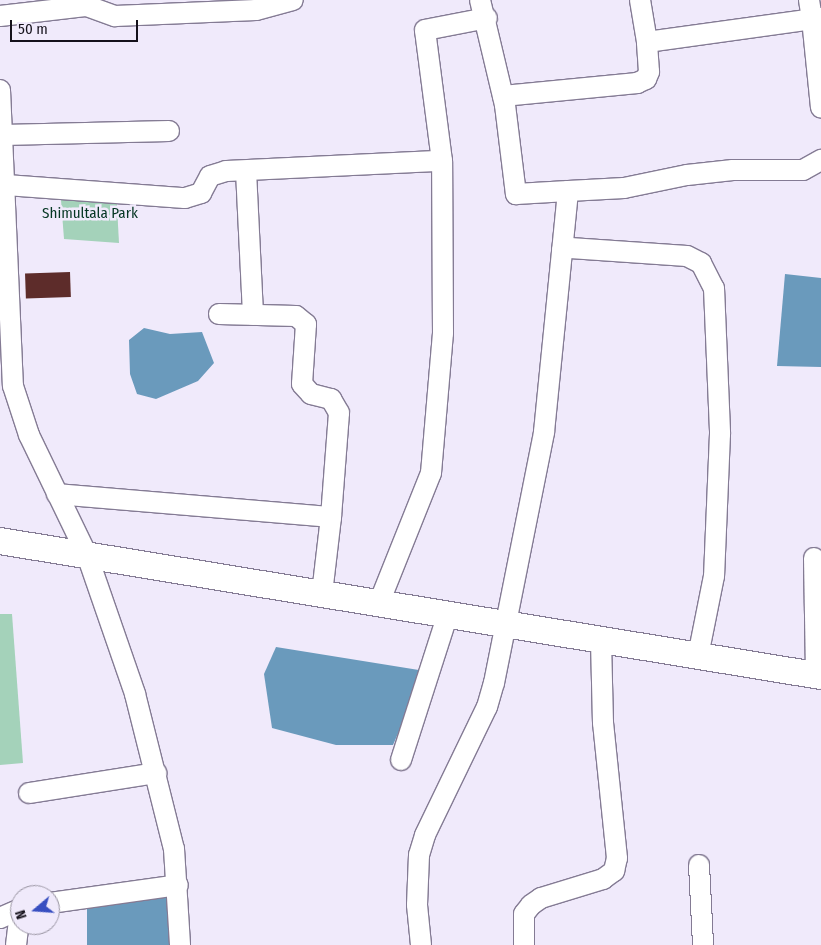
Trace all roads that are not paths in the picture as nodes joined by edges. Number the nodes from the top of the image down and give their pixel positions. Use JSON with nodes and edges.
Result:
{"nodes":[{"id":1,"x":293,"y":0,"type":"edge"},
{"id":2,"x":640,"y":0,"type":"edge"},
{"id":3,"x":87,"y":3,"type":"edge"},
{"id":4,"x":486,"y":5,"type":"edge"},
{"id":5,"x":814,"y":13,"type":"edge"},
{"id":6,"x":0,"y":16,"type":"edge"},
{"id":7,"x":646,"y":42,"type":"junction"},
{"id":8,"x":0,"y":90,"type":"edge"},
{"id":9,"x":503,"y":96,"type":"junction"},
{"id":10,"x":821,"y":106,"type":"edge"},
{"id":11,"x":168,"y":131,"type":"dead end"},
{"id":12,"x":3,"y":135,"type":"junction"},
{"id":13,"x":821,"y":160,"type":"edge"},
{"id":14,"x":442,"y":161,"type":"junction"},
{"id":15,"x":246,"y":170,"type":"junction"},
{"id":16,"x":6,"y":185,"type":"junction"},
{"id":17,"x":568,"y":191,"type":"junction"},
{"id":18,"x":562,"y":250,"type":"junction"},
{"id":19,"x":219,"y":314,"type":"dead end"},
{"id":20,"x":253,"y":315,"type":"junction"},
{"id":21,"x":5,"y":348,"type":"edge"},
{"id":22,"x":56,"y":494,"type":"junction"},
{"id":23,"x":331,"y":517,"type":"junction"},
{"id":24,"x":0,"y":541,"type":"edge"},
{"id":25,"x":87,"y":555,"type":"junction"},
{"id":26,"x":814,"y":558,"type":"dead end"},
{"id":27,"x":322,"y":594,"type":"junction"},
{"id":28,"x":379,"y":603,"type":"junction"},
{"id":29,"x":448,"y":614,"type":"junction"},
{"id":30,"x":505,"y":624,"type":"junction"},
{"id":31,"x":601,"y":639,"type":"junction"},
{"id":32,"x":698,"y":656,"type":"junction"},
{"id":33,"x":818,"y":676,"type":"edge"},
{"id":34,"x":401,"y":760,"type":"dead end"},
{"id":35,"x":156,"y":773,"type":"junction"},
{"id":36,"x":29,"y":793,"type":"dead end"},
{"id":37,"x":699,"y":865,"type":"dead end"},
{"id":38,"x":178,"y":885,"type":"junction"},
{"id":39,"x":60,"y":902,"type":"edge"},
{"id":40,"x":180,"y":945,"type":"edge"},
{"id":41,"x":422,"y":945,"type":"edge"},
{"id":42,"x":524,"y":945,"type":"edge"},
{"id":43,"x":703,"y":945,"type":"edge"}],
"edges":[{"from":1,"to":3,"type":"street"},
{"from":2,"to":7,"type":"street"},
{"from":3,"to":6,"type":"street"},
{"from":4,"to":9,"type":"street"},
{"from":4,"to":14,"type":"street"},
{"from":5,"to":7,"type":"street"},
{"from":5,"to":10,"type":"street"},
{"from":7,"to":9,"type":"street"},
{"from":8,"to":12,"type":"street"},
{"from":9,"to":17,"type":"street"},
{"from":11,"to":12,"type":"street"},
{"from":12,"to":16,"type":"street"},
{"from":13,"to":17,"type":"street"},
{"from":14,"to":15,"type":"street"},
{"from":14,"to":28,"type":"street"},
{"from":15,"to":16,"type":"street"},
{"from":15,"to":20,"type":"street"},
{"from":16,"to":21,"type":"street"},
{"from":17,"to":18,"type":"street"},
{"from":18,"to":30,"type":"street"},
{"from":18,"to":32,"type":"street"},
{"from":19,"to":20,"type":"street"},
{"from":20,"to":23,"type":"street"},
{"from":21,"to":22,"type":"street"},
{"from":22,"to":23,"type":"street"},
{"from":22,"to":25,"type":"street"},
{"from":23,"to":27,"type":"street"},
{"from":24,"to":25,"type":"main road"},
{"from":25,"to":27,"type":"main road"},
{"from":25,"to":35,"type":"street"},
{"from":26,"to":33,"type":"street"},
{"from":27,"to":28,"type":"main road"},
{"from":28,"to":29,"type":"main road"},
{"from":29,"to":30,"type":"main road"},
{"from":29,"to":34,"type":"street"},
{"from":30,"to":31,"type":"main road"},
{"from":30,"to":41,"type":"street"},
{"from":31,"to":32,"type":"main road"},
{"from":31,"to":42,"type":"street"},
{"from":32,"to":33,"type":"main road"},
{"from":35,"to":36,"type":"street"},
{"from":35,"to":38,"type":"street"},
{"from":37,"to":43,"type":"street"},
{"from":38,"to":39,"type":"street"},
{"from":38,"to":40,"type":"street"}]}
